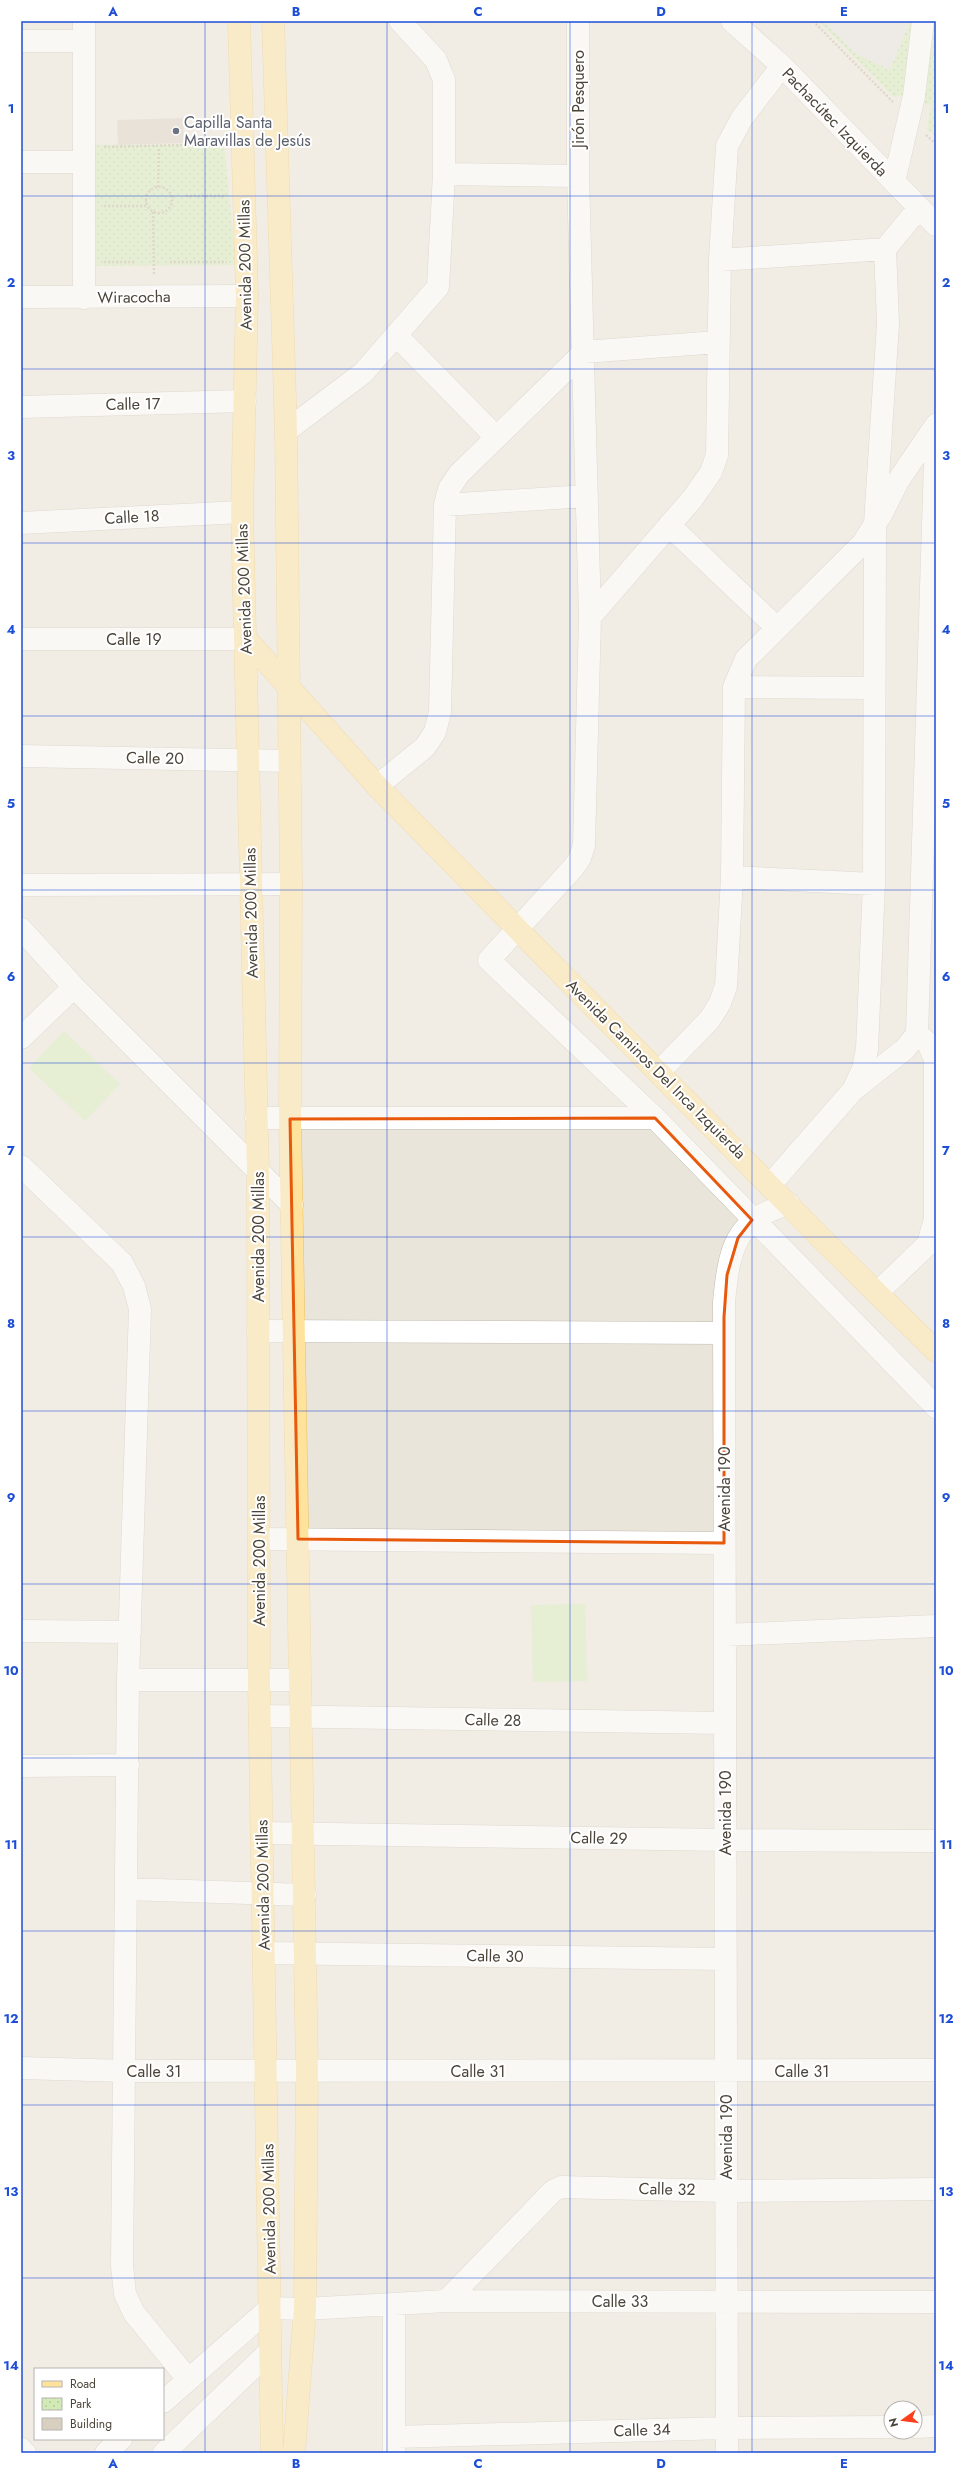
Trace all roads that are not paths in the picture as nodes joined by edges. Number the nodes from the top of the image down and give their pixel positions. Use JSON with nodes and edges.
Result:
{"nodes":[{"id":1,"x":238,"y":21,"type":"edge"},
{"id":2,"x":273,"y":21,"type":"edge"},
{"id":3,"x":400,"y":21,"type":"edge"},
{"id":4,"x":578,"y":21,"type":"edge"},
{"id":5,"x":732,"y":21,"type":"edge"},
{"id":6,"x":923,"y":21,"type":"edge"},
{"id":7,"x":84,"y":31,"type":"edge"},
{"id":8,"x":21,"y":41,"type":"edge"},
{"id":9,"x":782,"y":66,"type":"junction"},
{"id":10,"x":21,"y":162,"type":"edge"},
{"id":11,"x":84,"y":162,"type":"junction"},
{"id":12,"x":444,"y":174,"type":"junction"},
{"id":13,"x":578,"y":176,"type":"junction"},
{"id":14,"x":894,"y":182,"type":"junction"},
{"id":15,"x":919,"y":208,"type":"junction"},
{"id":16,"x":936,"y":225,"type":"edge"},
{"id":17,"x":885,"y":249,"type":"junction"},
{"id":18,"x":720,"y":260,"type":"junction"},
{"id":19,"x":247,"y":296,"type":"junction"},
{"id":20,"x":21,"y":298,"type":"edge"},
{"id":21,"x":84,"y":298,"type":"junction"},
{"id":22,"x":397,"y":336,"type":"junction"},
{"id":23,"x":718,"y":342,"type":"junction"},
{"id":24,"x":584,"y":352,"type":"junction"},
{"id":25,"x":245,"y":401,"type":"junction"},
{"id":26,"x":21,"y":407,"type":"edge"},
{"id":27,"x":936,"y":425,"type":"edge"},
{"id":28,"x":936,"y":430,"type":"edge"},
{"id":29,"x":286,"y":431,"type":"junction"},
{"id":30,"x":495,"y":436,"type":"junction"},
{"id":31,"x":587,"y":496,"type":"junction"},
{"id":32,"x":445,"y":505,"type":"junction"},
{"id":33,"x":242,"y":512,"type":"junction"},
{"id":34,"x":21,"y":523,"type":"edge"},
{"id":35,"x":875,"y":524,"type":"junction"},
{"id":36,"x":669,"y":525,"type":"junction"},
{"id":37,"x":934,"y":611,"type":"edge"},
{"id":38,"x":590,"y":616,"type":"junction"},
{"id":39,"x":777,"y":628,"type":"junction"},
{"id":40,"x":21,"y":639,"type":"edge"},
{"id":41,"x":246,"y":639,"type":"junction"},
{"id":42,"x":288,"y":686,"type":"junction"},
{"id":43,"x":734,"y":687,"type":"junction"},
{"id":44,"x":874,"y":688,"type":"junction"},
{"id":45,"x":21,"y":756,"type":"edge"},
{"id":46,"x":249,"y":759,"type":"junction"},
{"id":47,"x":289,"y":761,"type":"junction"},
{"id":48,"x":377,"y":786,"type":"junction"},
{"id":49,"x":732,"y":877,"type":"junction"},
{"id":50,"x":250,"y":884,"type":"junction"},
{"id":51,"x":291,"y":884,"type":"junction"},
{"id":52,"x":874,"y":884,"type":"junction"},
{"id":53,"x":21,"y":885,"type":"edge"},
{"id":54,"x":21,"y":929,"type":"edge"},
{"id":55,"x":518,"y":930,"type":"junction"},
{"id":56,"x":928,"y":951,"type":"edge"},
{"id":57,"x":74,"y":987,"type":"junction"},
{"id":58,"x":917,"y":1034,"type":"junction"},
{"id":59,"x":21,"y":1038,"type":"edge"},
{"id":60,"x":659,"y":1072,"type":"junction"},
{"id":61,"x":853,"y":1090,"type":"junction"},
{"id":62,"x":256,"y":1118,"type":"junction"},
{"id":63,"x":655,"y":1118,"type":"junction"},
{"id":64,"x":290,"y":1119,"type":"junction"},
{"id":65,"x":21,"y":1166,"type":"edge"},
{"id":66,"x":258,"y":1171,"type":"junction"},
{"id":67,"x":770,"y":1185,"type":"junction"},
{"id":68,"x":789,"y":1204,"type":"junction"},
{"id":69,"x":292,"y":1205,"type":"junction"},
{"id":70,"x":752,"y":1220,"type":"junction"},
{"id":71,"x":877,"y":1292,"type":"junction"},
{"id":72,"x":258,"y":1331,"type":"junction"},
{"id":73,"x":295,"y":1332,"type":"junction"},
{"id":74,"x":724,"y":1334,"type":"junction"},
{"id":75,"x":936,"y":1351,"type":"edge"},
{"id":76,"x":936,"y":1407,"type":"edge"},
{"id":77,"x":258,"y":1539,"type":"junction"},
{"id":78,"x":298,"y":1539,"type":"junction"},
{"id":79,"x":724,"y":1543,"type":"junction"},
{"id":80,"x":936,"y":1626,"type":"edge"},
{"id":81,"x":21,"y":1631,"type":"edge"},
{"id":82,"x":130,"y":1632,"type":"junction"},
{"id":83,"x":725,"y":1635,"type":"junction"},
{"id":84,"x":128,"y":1680,"type":"junction"},
{"id":85,"x":300,"y":1680,"type":"junction"},
{"id":86,"x":260,"y":1681,"type":"junction"},
{"id":87,"x":260,"y":1716,"type":"junction"},
{"id":88,"x":301,"y":1717,"type":"junction"},
{"id":89,"x":725,"y":1723,"type":"junction"},
{"id":90,"x":128,"y":1765,"type":"junction"},
{"id":91,"x":21,"y":1766,"type":"edge"},
{"id":92,"x":262,"y":1833,"type":"junction"},
{"id":93,"x":304,"y":1834,"type":"junction"},
{"id":94,"x":725,"y":1840,"type":"junction"},
{"id":95,"x":936,"y":1841,"type":"edge"},
{"id":96,"x":127,"y":1889,"type":"junction"},
{"id":97,"x":264,"y":1893,"type":"junction"},
{"id":98,"x":305,"y":1894,"type":"junction"},
{"id":99,"x":265,"y":1953,"type":"junction"},
{"id":100,"x":305,"y":1953,"type":"junction"},
{"id":101,"x":725,"y":1959,"type":"junction"},
{"id":102,"x":21,"y":2068,"type":"edge"},
{"id":103,"x":307,"y":2070,"type":"junction"},
{"id":104,"x":936,"y":2070,"type":"edge"},
{"id":105,"x":126,"y":2071,"type":"junction"},
{"id":106,"x":267,"y":2071,"type":"junction"},
{"id":107,"x":726,"y":2071,"type":"junction"},
{"id":108,"x":936,"y":2190,"type":"edge"},
{"id":109,"x":726,"y":2191,"type":"junction"},
{"id":110,"x":446,"y":2301,"type":"junction"},
{"id":111,"x":726,"y":2301,"type":"junction"},
{"id":112,"x":936,"y":2302,"type":"edge"},
{"id":113,"x":394,"y":2306,"type":"junction"},
{"id":114,"x":270,"y":2308,"type":"junction"},
{"id":115,"x":305,"y":2309,"type":"junction"},
{"id":116,"x":270,"y":2351,"type":"junction"},
{"id":117,"x":188,"y":2379,"type":"junction"},
{"id":118,"x":164,"y":2401,"type":"edge"},
{"id":119,"x":923,"y":2426,"type":"edge"},
{"id":120,"x":936,"y":2426,"type":"edge"},
{"id":121,"x":883,"y":2427,"type":"edge"},
{"id":122,"x":727,"y":2428,"type":"junction"},
{"id":123,"x":121,"y":2440,"type":"edge"},
{"id":124,"x":394,"y":2445,"type":"edge"},
{"id":125,"x":21,"y":2449,"type":"edge"},
{"id":126,"x":25,"y":2453,"type":"edge"},
{"id":127,"x":106,"y":2453,"type":"edge"},
{"id":128,"x":164,"y":2453,"type":"edge"},
{"id":129,"x":272,"y":2453,"type":"edge"},
{"id":130,"x":294,"y":2453,"type":"edge"},
{"id":131,"x":727,"y":2453,"type":"edge"}],
"edges":[{"from":1,"to":19,"type":"main road","name":"Avenida 200 Millas"},
{"from":2,"to":29,"type":"main road","name":"Avenida 200 Millas"},
{"from":3,"to":12,"type":"street"},
{"from":4,"to":13,"type":"street","name":"Jirón Pesquero"},
{"from":5,"to":9,"type":"street","name":"Pachacútec Izquierda"},
{"from":6,"to":14,"type":"street"},
{"from":7,"to":8,"type":"street"},
{"from":7,"to":11,"type":"street"},
{"from":9,"to":14,"type":"street","name":"Pachacútec Izquierda"},
{"from":9,"to":18,"type":"street"},
{"from":10,"to":11,"type":"street"},
{"from":11,"to":21,"type":"street"},
{"from":12,"to":13,"type":"street"},
{"from":12,"to":22,"type":"street"},
{"from":13,"to":24,"type":"street","name":"Jirón Pesquero"},
{"from":14,"to":15,"type":"street","name":"Pachacútec Izquierda"},
{"from":15,"to":16,"type":"street","name":"Pachacútec Izquierda"},
{"from":15,"to":17,"type":"street"},
{"from":17,"to":18,"type":"street"},
{"from":17,"to":35,"type":"street"},
{"from":18,"to":23,"type":"street"},
{"from":19,"to":21,"type":"street","name":"Wiracocha"},
{"from":19,"to":25,"type":"main road","name":"Avenida 200 Millas"},
{"from":20,"to":21,"type":"street","name":"Wiracocha"},
{"from":22,"to":29,"type":"street"},
{"from":22,"to":30,"type":"street"},
{"from":23,"to":24,"type":"street"},
{"from":23,"to":36,"type":"street"},
{"from":24,"to":30,"type":"street"},
{"from":24,"to":31,"type":"street","name":"Jirón Pesquero"},
{"from":25,"to":26,"type":"street","name":"Calle 17"},
{"from":25,"to":33,"type":"main road","name":"Avenida 200 Millas"},
{"from":27,"to":35,"type":"street"},
{"from":28,"to":37,"type":"street"},
{"from":29,"to":42,"type":"main road","name":"Avenida 200 Millas"},
{"from":30,"to":32,"type":"street"},
{"from":31,"to":32,"type":"street"},
{"from":31,"to":38,"type":"street","name":"Jirón Pesquero"},
{"from":32,"to":48,"type":"street"},
{"from":33,"to":34,"type":"street","name":"Calle 18"},
{"from":33,"to":41,"type":"main road","name":"Avenida 200 Millas"},
{"from":35,"to":39,"type":"street"},
{"from":35,"to":44,"type":"street"},
{"from":36,"to":38,"type":"street"},
{"from":36,"to":39,"type":"street"},
{"from":37,"to":56,"type":"street"},
{"from":38,"to":55,"type":"street","name":"Jirón Pesquero"},
{"from":39,"to":43,"type":"street"},
{"from":40,"to":41,"type":"street","name":"Calle 19"},
{"from":41,"to":42,"type":"main road","name":"Avenida Caminos Del Inca Izquierda"},
{"from":41,"to":46,"type":"main road","name":"Avenida 200 Millas"},
{"from":42,"to":47,"type":"main road","name":"Avenida 200 Millas"},
{"from":42,"to":48,"type":"main road","name":"Avenida Caminos Del Inca Izquierda"},
{"from":43,"to":44,"type":"street"},
{"from":43,"to":49,"type":"street"},
{"from":44,"to":52,"type":"street"},
{"from":45,"to":46,"type":"street","name":"Calle 20"},
{"from":46,"to":47,"type":"street","name":"Calle 20"},
{"from":46,"to":50,"type":"main road","name":"Avenida 200 Millas"},
{"from":47,"to":51,"type":"main road","name":"Avenida 200 Millas"},
{"from":48,"to":55,"type":"main road","name":"Avenida Caminos Del Inca Izquierda"},
{"from":49,"to":52,"type":"street"},
{"from":49,"to":60,"type":"street"},
{"from":50,"to":51,"type":"street"},
{"from":50,"to":53,"type":"street"},
{"from":50,"to":62,"type":"main road","name":"Avenida 200 Millas"},
{"from":51,"to":64,"type":"main road","name":"Avenida 200 Millas"},
{"from":52,"to":61,"type":"street"},
{"from":54,"to":57,"type":"street"},
{"from":55,"to":60,"type":"main road","name":"Avenida Caminos Del Inca Izquierda"},
{"from":55,"to":63,"type":"street","name":"Jirón Pesquero"},
{"from":56,"to":58,"type":"street"},
{"from":57,"to":59,"type":"street"},
{"from":57,"to":66,"type":"street"},
{"from":58,"to":61,"type":"street"},
{"from":58,"to":71,"type":"street"},
{"from":60,"to":67,"type":"main road","name":"Avenida Caminos Del Inca Izquierda"},
{"from":61,"to":67,"type":"street"},
{"from":62,"to":64,"type":"street"},
{"from":62,"to":66,"type":"main road","name":"Avenida 200 Millas"},
{"from":63,"to":64,"type":"street"},
{"from":63,"to":70,"type":"street"},
{"from":64,"to":69,"type":"main road","name":"Avenida 200 Millas"},
{"from":65,"to":82,"type":"street"},
{"from":66,"to":69,"type":"street"},
{"from":66,"to":72,"type":"main road","name":"Avenida 200 Millas"},
{"from":67,"to":68,"type":"main road","name":"Avenida Caminos Del Inca Izquierda"},
{"from":68,"to":70,"type":"street","name":"Avenida 190"},
{"from":68,"to":71,"type":"main road","name":"Avenida Caminos Del Inca Izquierda"},
{"from":69,"to":73,"type":"main road","name":"Avenida 200 Millas"},
{"from":70,"to":74,"type":"street","name":"Avenida 190"},
{"from":70,"to":76,"type":"street"},
{"from":71,"to":75,"type":"main road","name":"Avenida Caminos Del Inca Izquierda"},
{"from":72,"to":73,"type":"street"},
{"from":72,"to":77,"type":"main road","name":"Avenida 200 Millas"},
{"from":73,"to":74,"type":"street"},
{"from":73,"to":78,"type":"main road","name":"Avenida 200 Millas"},
{"from":74,"to":79,"type":"street","name":"Avenida 190"},
{"from":77,"to":78,"type":"street"},
{"from":77,"to":86,"type":"main road","name":"Avenida 200 Millas"},
{"from":78,"to":79,"type":"street"},
{"from":78,"to":85,"type":"main road","name":"Avenida 200 Millas"},
{"from":79,"to":83,"type":"street","name":"Avenida 190"},
{"from":80,"to":83,"type":"street"},
{"from":81,"to":82,"type":"street"},
{"from":82,"to":84,"type":"street"},
{"from":83,"to":89,"type":"street","name":"Avenida 190"},
{"from":84,"to":86,"type":"street"},
{"from":84,"to":90,"type":"street"},
{"from":85,"to":86,"type":"street"},
{"from":85,"to":88,"type":"main road","name":"Avenida 200 Millas"},
{"from":86,"to":87,"type":"main road","name":"Avenida 200 Millas"},
{"from":87,"to":88,"type":"street","name":"Calle 28"},
{"from":87,"to":92,"type":"main road","name":"Avenida 200 Millas"},
{"from":88,"to":89,"type":"street","name":"Calle 28"},
{"from":88,"to":93,"type":"main road","name":"Avenida 200 Millas"},
{"from":89,"to":94,"type":"street","name":"Avenida 190"},
{"from":90,"to":91,"type":"street"},
{"from":90,"to":96,"type":"street"},
{"from":92,"to":93,"type":"street","name":"Calle 29"},
{"from":92,"to":97,"type":"main road","name":"Avenida 200 Millas"},
{"from":93,"to":94,"type":"street","name":"Calle 29"},
{"from":93,"to":98,"type":"main road","name":"Avenida 200 Millas"},
{"from":94,"to":95,"type":"street","name":"Calle 29"},
{"from":94,"to":101,"type":"street","name":"Avenida 190"},
{"from":96,"to":97,"type":"street"},
{"from":96,"to":105,"type":"street"},
{"from":97,"to":98,"type":"street"},
{"from":97,"to":99,"type":"main road","name":"Avenida 200 Millas"},
{"from":98,"to":100,"type":"main road","name":"Avenida 200 Millas"},
{"from":99,"to":100,"type":"street","name":"Calle 30"},
{"from":99,"to":106,"type":"main road","name":"Avenida 200 Millas"},
{"from":100,"to":101,"type":"street","name":"Calle 30"},
{"from":100,"to":103,"type":"main road","name":"Avenida 200 Millas"},
{"from":101,"to":107,"type":"street","name":"Avenida 190"},
{"from":102,"to":105,"type":"street","name":"Calle 31"},
{"from":103,"to":106,"type":"street","name":"Calle 31"},
{"from":103,"to":107,"type":"street","name":"Calle 31"},
{"from":103,"to":115,"type":"main road","name":"Avenida 200 Millas"},
{"from":104,"to":107,"type":"street","name":"Calle 31"},
{"from":105,"to":106,"type":"street","name":"Calle 31"},
{"from":105,"to":117,"type":"street"},
{"from":106,"to":114,"type":"main road","name":"Avenida 200 Millas"},
{"from":107,"to":109,"type":"street","name":"Avenida 190"},
{"from":108,"to":109,"type":"street","name":"Calle 32"},
{"from":109,"to":110,"type":"street","name":"Calle 32"},
{"from":109,"to":111,"type":"street","name":"Avenida 190"},
{"from":110,"to":111,"type":"street","name":"Calle 33"},
{"from":110,"to":113,"type":"street","name":"Calle 33"},
{"from":111,"to":112,"type":"street","name":"Calle 33"},
{"from":111,"to":122,"type":"street","name":"Avenida 190"},
{"from":113,"to":115,"type":"street","name":"Calle 33"},
{"from":113,"to":124,"type":"street"},
{"from":114,"to":115,"type":"street","name":"Calle 33"},
{"from":114,"to":116,"type":"main road","name":"Avenida 200 Millas"},
{"from":114,"to":117,"type":"street"},
{"from":115,"to":130,"type":"main road","name":"Avenida 200 Millas"},
{"from":116,"to":128,"type":"street"},
{"from":116,"to":129,"type":"main road","name":"Avenida 200 Millas"},
{"from":117,"to":118,"type":"street"},
{"from":119,"to":120,"type":"street"},
{"from":121,"to":122,"type":"street","name":"Calle 34"},
{"from":122,"to":124,"type":"street","name":"Calle 34"},
{"from":122,"to":131,"type":"street","name":"Avenida 190"},
{"from":123,"to":127,"type":"street"},
{"from":125,"to":126,"type":"street"}]}
